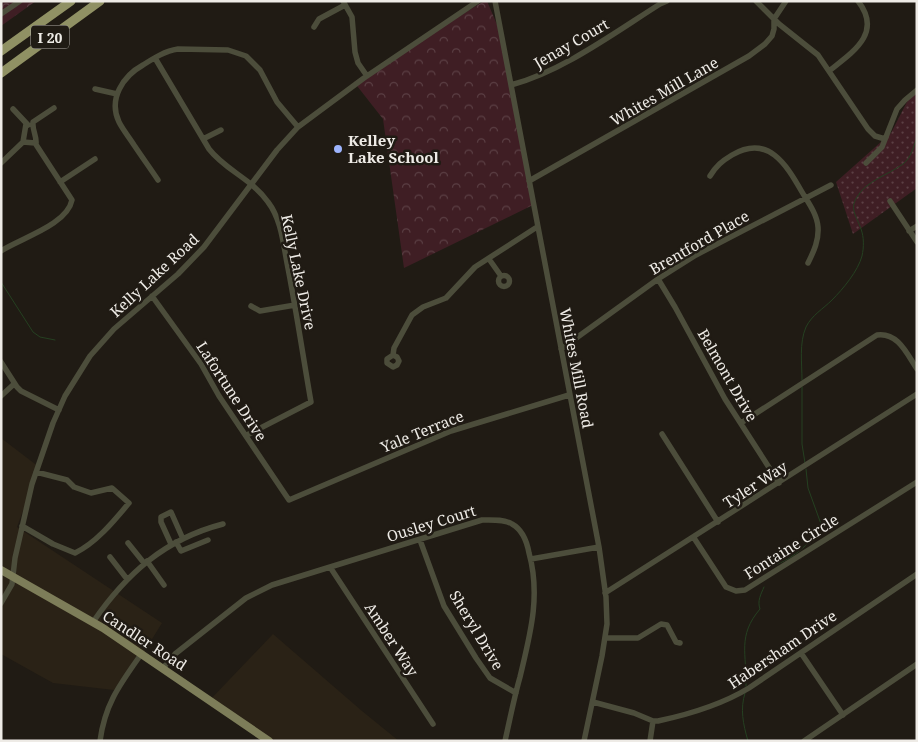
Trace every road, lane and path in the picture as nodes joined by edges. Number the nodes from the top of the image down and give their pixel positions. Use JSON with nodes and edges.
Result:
{"nodes":[{"id":1,"x":20,"y":1,"type":"edge"},
{"id":2,"x":71,"y":1,"type":"edge"},
{"id":3,"x":100,"y":1,"type":"edge"},
{"id":4,"x":478,"y":1,"type":"edge"},
{"id":5,"x":494,"y":1,"type":"edge"},
{"id":6,"x":667,"y":1,"type":"edge"},
{"id":7,"x":756,"y":1,"type":"edge"},
{"id":8,"x":786,"y":1,"type":"edge"},
{"id":9,"x":858,"y":1,"type":"edge"},
{"id":10,"x":344,"y":3,"type":"edge"},
{"id":11,"x":1,"y":14,"type":"edge"},
{"id":12,"x":774,"y":19,"type":"junction"},
{"id":13,"x":314,"y":27,"type":"dead end"},
{"id":14,"x":1,"y":51,"type":"edge"},
{"id":15,"x":154,"y":58,"type":"junction"},
{"id":16,"x":829,"y":71,"type":"junction"},
{"id":17,"x":1,"y":73,"type":"edge"},
{"id":18,"x":367,"y":76,"type":"junction"},
{"id":19,"x":511,"y":85,"type":"junction"},
{"id":20,"x":95,"y":89,"type":"dead end"},
{"id":21,"x":917,"y":90,"type":"edge"},
{"id":22,"x":117,"y":94,"type":"junction"},
{"id":23,"x":54,"y":108,"type":"dead end"},
{"id":24,"x":13,"y":109,"type":"dead end"},
{"id":25,"x":29,"y":125,"type":"junction"},
{"id":26,"x":298,"y":127,"type":"junction"},
{"id":27,"x":221,"y":130,"type":"dead end"},
{"id":28,"x":204,"y":139,"type":"junction"},
{"id":29,"x":885,"y":139,"type":"junction"},
{"id":30,"x":23,"y":142,"type":"junction"},
{"id":31,"x":36,"y":144,"type":"junction"},
{"id":32,"x":95,"y":159,"type":"dead end"},
{"id":33,"x":866,"y":163,"type":"dead end"},
{"id":34,"x":1,"y":164,"type":"edge"},
{"id":35,"x":710,"y":176,"type":"dead end"},
{"id":36,"x":158,"y":180,"type":"dead end"},
{"id":37,"x":529,"y":181,"type":"junction"},
{"id":38,"x":60,"y":182,"type":"junction"},
{"id":39,"x":251,"y":184,"type":"junction"},
{"id":40,"x":832,"y":186,"type":"dead end"},
{"id":41,"x":806,"y":199,"type":"junction"},
{"id":42,"x":890,"y":201,"type":"dead end"},
{"id":43,"x":917,"y":226,"type":"edge"},
{"id":44,"x":537,"y":227,"type":"junction"},
{"id":45,"x":909,"y":231,"type":"junction"},
{"id":46,"x":917,"y":242,"type":"edge"},
{"id":47,"x":1,"y":251,"type":"edge"},
{"id":48,"x":489,"y":259,"type":"junction"},
{"id":49,"x":808,"y":263,"type":"dead end"},
{"id":50,"x":501,"y":276,"type":"dead end"},
{"id":51,"x":658,"y":279,"type":"junction"},
{"id":52,"x":152,"y":296,"type":"junction"},
{"id":53,"x":295,"y":305,"type":"junction"},
{"id":54,"x":252,"y":306,"type":"dead end"},
{"id":55,"x":561,"y":349,"type":"junction"},
{"id":56,"x":393,"y":355,"type":"dead end"},
{"id":57,"x":1,"y":362,"type":"edge"},
{"id":58,"x":917,"y":369,"type":"edge"},
{"id":59,"x":14,"y":384,"type":"junction"},
{"id":60,"x":917,"y":394,"type":"edge"},
{"id":61,"x":569,"y":395,"type":"junction"},
{"id":62,"x":1,"y":396,"type":"edge"},
{"id":63,"x":59,"y":410,"type":"junction"},
{"id":64,"x":741,"y":423,"type":"junction"},
{"id":65,"x":662,"y":434,"type":"dead end"},
{"id":66,"x":247,"y":435,"type":"junction"},
{"id":67,"x":36,"y":472,"type":"junction"},
{"id":68,"x":917,"y":482,"type":"edge"},
{"id":69,"x":779,"y":483,"type":"junction"},
{"id":70,"x":289,"y":500,"type":"joint"},
{"id":71,"x":718,"y":522,"type":"junction"},
{"id":72,"x":223,"y":524,"type":"dead end"},
{"id":73,"x":22,"y":526,"type":"junction"},
{"id":74,"x":183,"y":538,"type":"junction"},
{"id":75,"x":694,"y":538,"type":"junction"},
{"id":76,"x":208,"y":540,"type":"dead end"},
{"id":77,"x":420,"y":540,"type":"junction"},
{"id":78,"x":128,"y":543,"type":"dead end"},
{"id":79,"x":173,"y":543,"type":"junction"},
{"id":80,"x":599,"y":547,"type":"junction"},
{"id":81,"x":110,"y":558,"type":"dead end"},
{"id":82,"x":531,"y":559,"type":"junction"},
{"id":83,"x":146,"y":562,"type":"junction"},
{"id":84,"x":330,"y":567,"type":"junction"},
{"id":85,"x":1,"y":570,"type":"edge"},
{"id":86,"x":917,"y":574,"type":"edge"},
{"id":87,"x":12,"y":576,"type":"junction"},
{"id":88,"x":127,"y":579,"type":"junction"},
{"id":89,"x":164,"y":585,"type":"dead end"},
{"id":90,"x":605,"y":594,"type":"junction"},
{"id":91,"x":1,"y":603,"type":"edge"},
{"id":92,"x":93,"y":622,"type":"junction"},
{"id":93,"x":605,"y":638,"type":"junction"},
{"id":94,"x":680,"y":643,"type":"dead end"},
{"id":95,"x":801,"y":653,"type":"junction"},
{"id":96,"x":142,"y":654,"type":"junction"},
{"id":97,"x":917,"y":664,"type":"edge"},
{"id":98,"x":163,"y":668,"type":"junction"},
{"id":99,"x":516,"y":693,"type":"junction"},
{"id":100,"x":593,"y":702,"type":"junction"},
{"id":101,"x":843,"y":714,"type":"junction"},
{"id":102,"x":653,"y":720,"type":"junction"},
{"id":103,"x":433,"y":724,"type":"dead end"},
{"id":104,"x":100,"y":741,"type":"edge"},
{"id":105,"x":268,"y":741,"type":"edge"},
{"id":106,"x":505,"y":741,"type":"edge"},
{"id":107,"x":584,"y":741,"type":"edge"},
{"id":108,"x":650,"y":741,"type":"edge"},
{"id":109,"x":804,"y":741,"type":"edge"}],
"edges":[{"from":1,"to":11,"type":"street"},
{"from":2,"to":14,"type":"highway","number":"I 20"},
{"from":3,"to":17,"type":"highway","number":"I 20"},
{"from":4,"to":18,"type":"street","name":"Kelly Lake Road"},
{"from":5,"to":19,"type":"street","name":"Whites Mill Road"},
{"from":6,"to":19,"type":"street","name":"Jenay Court"},
{"from":7,"to":12,"type":"street"},
{"from":8,"to":12,"type":"street","name":"Whites Mill Lane"},
{"from":9,"to":16,"type":"street"},
{"from":10,"to":13,"type":"street"},
{"from":10,"to":18,"type":"street"},
{"from":12,"to":16,"type":"street"},
{"from":12,"to":37,"type":"street","name":"Whites Mill Lane"},
{"from":15,"to":22,"type":"street"},
{"from":15,"to":26,"type":"street"},
{"from":15,"to":28,"type":"street","name":"Kelly Lake Drive"},
{"from":16,"to":29,"type":"street"},
{"from":18,"to":26,"type":"street","name":"Kelly Lake Road"},
{"from":19,"to":37,"type":"street","name":"Whites Mill Road"},
{"from":20,"to":22,"type":"street"},
{"from":21,"to":29,"type":"street"},
{"from":22,"to":36,"type":"street"},
{"from":23,"to":25,"type":"street"},
{"from":24,"to":25,"type":"street"},
{"from":25,"to":30,"type":"street"},
{"from":25,"to":31,"type":"street"},
{"from":26,"to":39,"type":"street","name":"Kelly Lake Road"},
{"from":27,"to":28,"type":"street"},
{"from":28,"to":39,"type":"street","name":"Kelly Lake Drive"},
{"from":29,"to":33,"type":"street"},
{"from":30,"to":31,"type":"street"},
{"from":30,"to":34,"type":"street"},
{"from":31,"to":38,"type":"street"},
{"from":32,"to":38,"type":"street"},
{"from":35,"to":41,"type":"street"},
{"from":37,"to":44,"type":"street","name":"Whites Mill Road"},
{"from":38,"to":47,"type":"street"},
{"from":39,"to":52,"type":"street","name":"Kelly Lake Road"},
{"from":39,"to":53,"type":"street","name":"Kelly Lake Drive"},
{"from":40,"to":41,"type":"street","name":"Brentford Place"},
{"from":41,"to":49,"type":"street"},
{"from":41,"to":51,"type":"street","name":"Brentford Place"},
{"from":42,"to":45,"type":"street"},
{"from":43,"to":45,"type":"street"},
{"from":44,"to":48,"type":"street"},
{"from":44,"to":55,"type":"street","name":"Whites Mill Road"},
{"from":45,"to":46,"type":"street"},
{"from":48,"to":50,"type":"street"},
{"from":48,"to":56,"type":"street"},
{"from":51,"to":55,"type":"street","name":"Brentford Place"},
{"from":51,"to":64,"type":"street","name":"Belmont Drive"},
{"from":52,"to":63,"type":"street","name":"Kelly Lake Road"},
{"from":52,"to":66,"type":"street","name":"Lafortune Drive"},
{"from":53,"to":54,"type":"street"},
{"from":53,"to":66,"type":"street","name":"Kelly Lake Drive"},
{"from":55,"to":61,"type":"street","name":"Whites Mill Road"},
{"from":57,"to":59,"type":"street"},
{"from":58,"to":64,"type":"street"},
{"from":59,"to":62,"type":"street"},
{"from":59,"to":63,"type":"street"},
{"from":60,"to":69,"type":"street","name":"Tyler Way"},
{"from":61,"to":70,"type":"street","name":"Yale Terrace"},
{"from":61,"to":80,"type":"street","name":"Whites Mill Road"},
{"from":63,"to":67,"type":"street","name":"Kelly Lake Road"},
{"from":64,"to":69,"type":"street","name":"Belmont Drive"},
{"from":65,"to":71,"type":"street"},
{"from":66,"to":70,"type":"street","name":"Lafortune Drive"},
{"from":67,"to":73,"type":"street","name":"Kelly Lake Road"},
{"from":67,"to":73,"type":"street"},
{"from":68,"to":75,"type":"street","name":"Fontaine Circle"},
{"from":69,"to":71,"type":"street","name":"Tyler Way"},
{"from":71,"to":75,"type":"street","name":"Tyler Way"},
{"from":72,"to":74,"type":"street"},
{"from":73,"to":87,"type":"street","name":"Kelly Lake Road"},
{"from":74,"to":79,"type":"street"},
{"from":74,"to":79,"type":"street"},
{"from":75,"to":90,"type":"street","name":"Tyler Way"},
{"from":76,"to":79,"type":"street"},
{"from":77,"to":82,"type":"street","name":"Ousley Court"},
{"from":77,"to":84,"type":"street","name":"Ousley Court"},
{"from":77,"to":99,"type":"street","name":"Sheryl Drive"},
{"from":78,"to":83,"type":"street"},
{"from":79,"to":83,"type":"street"},
{"from":80,"to":82,"type":"street"},
{"from":80,"to":90,"type":"street","name":"Whites Mill Road"},
{"from":81,"to":88,"type":"street"},
{"from":82,"to":99,"type":"street","name":"Ousley Court"},
{"from":83,"to":88,"type":"street"},
{"from":83,"to":89,"type":"street"},
{"from":84,"to":98,"type":"street","name":"Ousley Court"},
{"from":84,"to":103,"type":"street","name":"Amber Way"},
{"from":85,"to":87,"type":"main road","name":"Candler Road"},
{"from":86,"to":95,"type":"street","name":"Habersham Drive"},
{"from":87,"to":91,"type":"street","name":"Kelly Lake Road"},
{"from":87,"to":92,"type":"main road","name":"Candler Road"},
{"from":88,"to":92,"type":"street"},
{"from":90,"to":93,"type":"street","name":"Whites Mill Road"},
{"from":92,"to":96,"type":"main road","name":"Candler Road"},
{"from":93,"to":94,"type":"street"},
{"from":93,"to":100,"type":"street","name":"Whites Mill Road"},
{"from":95,"to":101,"type":"street"},
{"from":95,"to":102,"type":"street","name":"Habersham Drive"},
{"from":96,"to":98,"type":"main road","name":"Candler Road"},
{"from":96,"to":104,"type":"street"},
{"from":97,"to":101,"type":"street"},
{"from":98,"to":105,"type":"main road","name":"Candler Road"},
{"from":99,"to":106,"type":"street","name":"Ousley Court"},
{"from":100,"to":102,"type":"street","name":"Habersham Drive"},
{"from":100,"to":107,"type":"street","name":"Whites Mill Road"},
{"from":101,"to":109,"type":"street"},
{"from":102,"to":108,"type":"street"}]}
